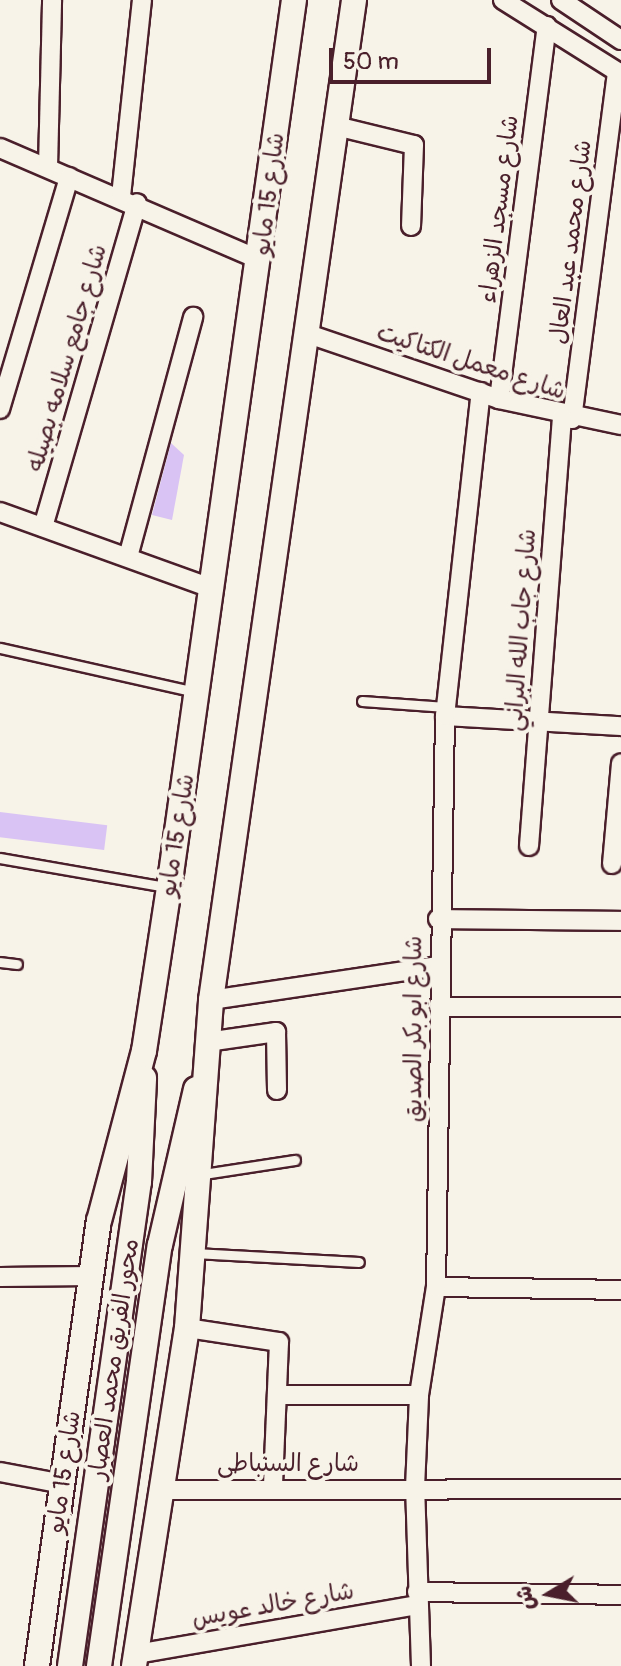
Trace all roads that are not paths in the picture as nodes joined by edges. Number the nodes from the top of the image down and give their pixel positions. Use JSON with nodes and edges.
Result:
{"nodes":[{"id":1,"x":52,"y":0,"type":"edge"},
{"id":2,"x":142,"y":0,"type":"edge"},
{"id":3,"x":294,"y":0,"type":"edge"},
{"id":4,"x":354,"y":0,"type":"edge"},
{"id":5,"x":503,"y":0,"type":"edge"},
{"id":6,"x":561,"y":0,"type":"edge"},
{"id":7,"x":547,"y":26,"type":"junction"},
{"id":8,"x":621,"y":40,"type":"edge"},
{"id":9,"x":619,"y":73,"type":"edge"},
{"id":10,"x":336,"y":126,"type":"junction"},
{"id":11,"x":0,"y":148,"type":"edge"},
{"id":12,"x":48,"y":167,"type":"junction"},
{"id":13,"x":69,"y":177,"type":"junction"},
{"id":14,"x":129,"y":199,"type":"junction"},
{"id":15,"x":411,"y":226,"type":"dead end"},
{"id":16,"x":260,"y":260,"type":"junction"},
{"id":17,"x":193,"y":317,"type":"dead end"},
{"id":18,"x":308,"y":334,"type":"junction"},
{"id":19,"x":490,"y":396,"type":"junction"},
{"id":20,"x":0,"y":409,"type":"edge"},
{"id":21,"x":567,"y":418,"type":"junction"},
{"id":22,"x":621,"y":425,"type":"edge"},
{"id":23,"x":0,"y":512,"type":"edge"},
{"id":24,"x":43,"y":527,"type":"junction"},
{"id":25,"x":128,"y":557,"type":"junction"},
{"id":26,"x":214,"y":589,"type":"junction"},
{"id":27,"x":0,"y":648,"type":"edge"},
{"id":28,"x":199,"y":693,"type":"junction"},
{"id":29,"x":362,"y":701,"type":"dead end"},
{"id":30,"x":446,"y":711,"type":"junction"},
{"id":31,"x":538,"y":722,"type":"junction"},
{"id":32,"x":621,"y":726,"type":"edge"},
{"id":33,"x":621,"y":763,"type":"edge"},
{"id":34,"x":529,"y":846,"type":"dead end"},
{"id":35,"x":0,"y":858,"type":"edge"},
{"id":36,"x":612,"y":864,"type":"dead end"},
{"id":37,"x":169,"y":888,"type":"junction"},
{"id":38,"x":438,"y":919,"type":"junction"},
{"id":39,"x":621,"y":921,"type":"edge"},
{"id":40,"x":0,"y":962,"type":"edge"},
{"id":41,"x":17,"y":964,"type":"dead end"},
{"id":42,"x":438,"y":966,"type":"junction"},
{"id":43,"x":211,"y":1000,"type":"junction"},
{"id":44,"x":439,"y":1007,"type":"junction"},
{"id":45,"x":621,"y":1007,"type":"edge"},
{"id":46,"x":144,"y":1051,"type":"junction"},
{"id":47,"x":206,"y":1052,"type":"junction"},
{"id":48,"x":277,"y":1090,"type":"dead end"},
{"id":49,"x":295,"y":1160,"type":"dead end"},
{"id":50,"x":203,"y":1174,"type":"junction"},
{"id":51,"x":194,"y":1253,"type":"junction"},
{"id":52,"x":359,"y":1262,"type":"dead end"},
{"id":53,"x":92,"y":1276,"type":"junction"},
{"id":54,"x":0,"y":1277,"type":"edge"},
{"id":55,"x":436,"y":1287,"type":"junction"},
{"id":56,"x":621,"y":1290,"type":"edge"},
{"id":57,"x":187,"y":1328,"type":"junction"},
{"id":58,"x":281,"y":1395,"type":"junction"},
{"id":59,"x":419,"y":1395,"type":"junction"},
{"id":60,"x":0,"y":1472,"type":"edge"},
{"id":61,"x":63,"y":1484,"type":"junction"},
{"id":62,"x":273,"y":1488,"type":"junction"},
{"id":63,"x":415,"y":1488,"type":"junction"},
{"id":64,"x":621,"y":1489,"type":"edge"},
{"id":65,"x":161,"y":1490,"type":"junction"},
{"id":66,"x":621,"y":1595,"type":"edge"},
{"id":67,"x":417,"y":1598,"type":"junction"},
{"id":68,"x":135,"y":1660,"type":"edge"},
{"id":69,"x":37,"y":1666,"type":"edge"},
{"id":70,"x":70,"y":1666,"type":"edge"},
{"id":71,"x":99,"y":1666,"type":"edge"},
{"id":72,"x":421,"y":1666,"type":"edge"}],
"edges":[{"from":1,"to":12,"type":"street"},
{"from":2,"to":14,"type":"street","name":"شارع جامع سلامه بصيله"},
{"from":3,"to":16,"type":"main road","name":"شارع 15 مايو"},
{"from":4,"to":10,"type":"main road"},
{"from":5,"to":7,"type":"street"},
{"from":6,"to":8,"type":"street"},
{"from":7,"to":9,"type":"street"},
{"from":7,"to":19,"type":"street","name":"شارع مسجد الزهراء"},
{"from":9,"to":21,"type":"street","name":"شارع محمد عبد العال"},
{"from":10,"to":15,"type":"street"},
{"from":10,"to":18,"type":"main road"},
{"from":11,"to":12,"type":"street"},
{"from":12,"to":13,"type":"street"},
{"from":13,"to":14,"type":"street"},
{"from":13,"to":20,"type":"street"},
{"from":14,"to":16,"type":"street"},
{"from":14,"to":24,"type":"street","name":"شارع جامع سلامه بصيله"},
{"from":16,"to":26,"type":"main road","name":"شارع 15 مايو"},
{"from":17,"to":25,"type":"street"},
{"from":18,"to":19,"type":"street","name":"شارع معمل الكتاكيت"},
{"from":18,"to":43,"type":"main road"},
{"from":19,"to":21,"type":"street","name":"شارع معمل الكتاكيت"},
{"from":19,"to":30,"type":"street","name":"شارع ابو بكر الصديق"},
{"from":21,"to":22,"type":"street","name":"شارع معمل الكتاكيت"},
{"from":21,"to":31,"type":"street","name":"شارع جاب الله البراني"},
{"from":23,"to":24,"type":"street"},
{"from":24,"to":25,"type":"street"},
{"from":25,"to":26,"type":"street"},
{"from":26,"to":28,"type":"main road","name":"شارع 15 مايو"},
{"from":27,"to":28,"type":"lane"},
{"from":28,"to":37,"type":"main road","name":"شارع 15 مايو"},
{"from":29,"to":30,"type":"lane"},
{"from":30,"to":31,"type":"street"},
{"from":30,"to":38,"type":"street","name":"شارع ابو بكر الصديق"},
{"from":31,"to":32,"type":"street"},
{"from":31,"to":34,"type":"street","name":"شارع جاب الله البراني"},
{"from":33,"to":36,"type":"street"},
{"from":35,"to":37,"type":"lane"},
{"from":37,"to":46,"type":"main road","name":"شارع 15 مايو"},
{"from":38,"to":39,"type":"street"},
{"from":38,"to":42,"type":"street","name":"شارع ابو بكر الصديق"},
{"from":40,"to":41,"type":"lane"},
{"from":42,"to":43,"type":"street"},
{"from":42,"to":44,"type":"street","name":"شارع ابو بكر الصديق"},
{"from":43,"to":47,"type":"main road"},
{"from":44,"to":45,"type":"street"},
{"from":44,"to":55,"type":"street","name":"شارع ابو بكر الصديق"},
{"from":46,"to":53,"type":"main road","name":"شارع 15 مايو"},
{"from":46,"to":70,"type":"main road","name":"محور الفريق محمد العصار"},
{"from":47,"to":48,"type":"street"},
{"from":47,"to":50,"type":"main road"},
{"from":47,"to":71,"type":"main road","name":"محور الفريق محمد العصار"},
{"from":49,"to":50,"type":"lane"},
{"from":50,"to":51,"type":"main road"},
{"from":51,"to":52,"type":"lane"},
{"from":51,"to":57,"type":"main road"},
{"from":53,"to":54,"type":"street"},
{"from":53,"to":61,"type":"main road","name":"شارع 15 مايو"},
{"from":55,"to":56,"type":"street"},
{"from":55,"to":59,"type":"street","name":"شارع ابو بكر الصديق"},
{"from":57,"to":58,"type":"street"},
{"from":57,"to":65,"type":"main road"},
{"from":58,"to":59,"type":"street"},
{"from":58,"to":62,"type":"street"},
{"from":59,"to":63,"type":"street","name":"شارع ابو بكر الصديق"},
{"from":60,"to":61,"type":"street"},
{"from":61,"to":69,"type":"main road","name":"شارع 15 مايو"},
{"from":62,"to":63,"type":"street","name":"شارع السنباطى"},
{"from":62,"to":65,"type":"street","name":"شارع السنباطى"},
{"from":63,"to":64,"type":"street","name":"شارع السنباطى"},
{"from":63,"to":67,"type":"street","name":"شارع ابو بكر الصديق"},
{"from":65,"to":68,"type":"main road"},
{"from":66,"to":67,"type":"street","name":"شارع خالد عويس"},
{"from":67,"to":68,"type":"street","name":"شارع خالد عويس"},
{"from":67,"to":72,"type":"street","name":"شارع ابو بكر الصديق"}]}
